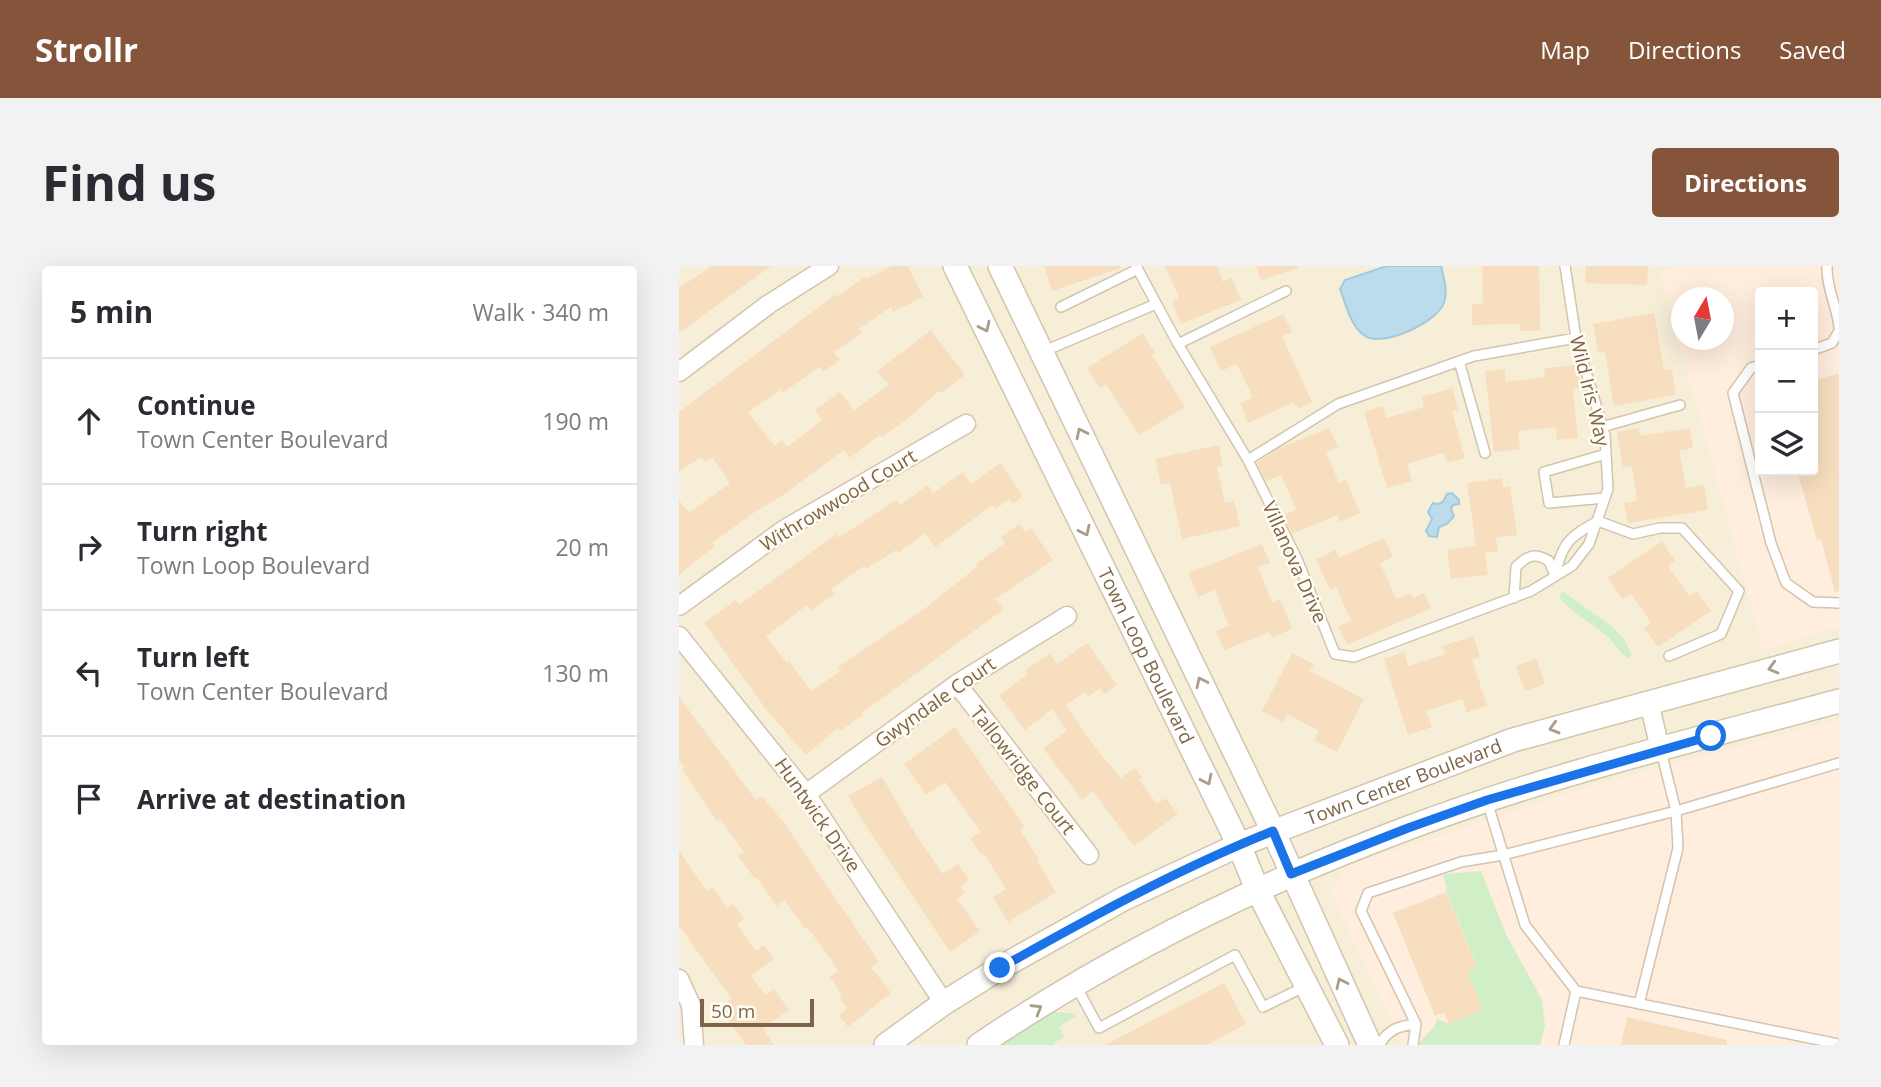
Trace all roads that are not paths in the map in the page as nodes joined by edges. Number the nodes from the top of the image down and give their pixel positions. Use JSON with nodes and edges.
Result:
{"nodes":[{"id":1,"x":829,"y":266,"type":"edge"},
{"id":2,"x":955,"y":266,"type":"edge"},
{"id":3,"x":1000,"y":266,"type":"edge"},
{"id":4,"x":1565,"y":266,"type":"edge"},
{"id":5,"x":1827,"y":266,"type":"edge"},
{"id":6,"x":1137,"y":267,"type":"edge"},
{"id":7,"x":1286,"y":291,"type":"dead end"},
{"id":8,"x":1156,"y":304,"type":"junction"},
{"id":9,"x":1061,"y":307,"type":"dead end"},
{"id":10,"x":1839,"y":329,"type":"edge"},
{"id":11,"x":1576,"y":338,"type":"junction"},
{"id":12,"x":1178,"y":344,"type":"junction"},
{"id":13,"x":1818,"y":348,"type":"edge"},
{"id":14,"x":1042,"y":352,"type":"junction"},
{"id":15,"x":1459,"y":361,"type":"junction"},
{"id":16,"x":1755,"y":367,"type":"edge"},
{"id":17,"x":679,"y":372,"type":"edge"},
{"id":18,"x":1680,"y":405,"type":"dead end"},
{"id":19,"x":966,"y":424,"type":"dead end"},
{"id":20,"x":1602,"y":427,"type":"junction"},
{"id":21,"x":1485,"y":453,"type":"dead end"},
{"id":22,"x":1606,"y":454,"type":"junction"},
{"id":23,"x":1248,"y":460,"type":"junction"},
{"id":24,"x":1605,"y":498,"type":"junction"},
{"id":25,"x":1598,"y":521,"type":"junction"},
{"id":26,"x":1555,"y":575,"type":"junction"},
{"id":27,"x":1514,"y":598,"type":"junction"},
{"id":28,"x":1839,"y":603,"type":"edge"},
{"id":29,"x":679,"y":606,"type":"edge"},
{"id":30,"x":1067,"y":615,"type":"dead end"},
{"id":31,"x":679,"y":636,"type":"edge"},
{"id":32,"x":1839,"y":651,"type":"edge"},
{"id":33,"x":1669,"y":656,"type":"dead end"},
{"id":34,"x":957,"y":684,"type":"junction"},
{"id":35,"x":1839,"y":701,"type":"edge"},
{"id":36,"x":1649,"y":702,"type":"junction"},
{"id":37,"x":1660,"y":749,"type":"junction"},
{"id":38,"x":1839,"y":763,"type":"edge"},
{"id":39,"x":806,"y":794,"type":"junction"},
{"id":40,"x":1487,"y":800,"type":"junction"},
{"id":41,"x":1676,"y":811,"type":"junction"},
{"id":42,"x":1273,"y":831,"type":"junction"},
{"id":43,"x":1239,"y":845,"type":"junction"},
{"id":44,"x":1089,"y":855,"type":"dead end"},
{"id":45,"x":1503,"y":855,"type":"junction"},
{"id":46,"x":1291,"y":874,"type":"junction"},
{"id":47,"x":1257,"y":889,"type":"junction"},
{"id":48,"x":679,"y":979,"type":"edge"},
{"id":49,"x":1076,"y":986,"type":"junction"},
{"id":50,"x":1306,"y":986,"type":"junction"},
{"id":51,"x":1576,"y":991,"type":"junction"},
{"id":52,"x":944,"y":1003,"type":"junction"},
{"id":53,"x":1639,"y":1004,"type":"junction"},
{"id":54,"x":1416,"y":1024,"type":"junction"},
{"id":55,"x":1839,"y":1044,"type":"edge"},
{"id":56,"x":694,"y":1045,"type":"edge"},
{"id":57,"x":886,"y":1045,"type":"edge"},
{"id":58,"x":979,"y":1045,"type":"edge"},
{"id":59,"x":1336,"y":1045,"type":"edge"},
{"id":60,"x":1370,"y":1045,"type":"edge"},
{"id":61,"x":1380,"y":1045,"type":"edge"},
{"id":62,"x":1413,"y":1045,"type":"edge"},
{"id":63,"x":1564,"y":1045,"type":"edge"}],
"edges":[{"from":1,"to":17,"type":"street"},
{"from":2,"to":43,"type":"street","name":"Town Loop Boulevard","one_way":true},
{"from":3,"to":14,"type":"street","name":"Town Loop Boulevard"},
{"from":4,"to":11,"type":"lane","name":"Wild Iris Way"},
{"from":5,"to":10,"type":"lane"},
{"from":6,"to":8,"type":"lane","name":"Villanova Drive"},
{"from":6,"to":9,"type":"lane"},
{"from":7,"to":12,"type":"lane"},
{"from":8,"to":12,"type":"lane","name":"Villanova Drive"},
{"from":8,"to":14,"type":"lane"},
{"from":10,"to":13,"type":"lane"},
{"from":11,"to":15,"type":"lane"},
{"from":11,"to":20,"type":"lane","name":"Wild Iris Way"},
{"from":12,"to":23,"type":"lane","name":"Villanova Drive"},
{"from":42,"to":14,"type":"street","name":"Town Loop Boulevard","one_way":true},
{"from":15,"to":21,"type":"lane"},
{"from":15,"to":23,"type":"lane"},
{"from":16,"to":28,"type":"lane"},
{"from":18,"to":20,"type":"lane"},
{"from":19,"to":29,"type":"street","name":"Withrowwood Court"},
{"from":20,"to":22,"type":"lane","name":"Wild Iris Way"},
{"from":22,"to":24,"type":"lane","name":"Wild Iris Way"},
{"from":22,"to":24,"type":"lane"},
{"from":23,"to":27,"type":"lane","name":"Villanova Drive"},
{"from":24,"to":25,"type":"lane","name":"Wild Iris Way"},
{"from":25,"to":26,"type":"lane","name":"Wild Iris Way"},
{"from":25,"to":26,"type":"lane"},
{"from":25,"to":33,"type":"lane"},
{"from":26,"to":27,"type":"lane","name":"Villanova Drive"},
{"from":26,"to":27,"type":"lane"},
{"from":30,"to":34,"type":"street","name":"Gwyndale Court"},
{"from":31,"to":39,"type":"street","name":"Huntwick Drive"},
{"from":32,"to":36,"type":"street","name":"Town Center Boulevard","one_way":true},
{"from":34,"to":39,"type":"street","name":"Gwyndale Court"},
{"from":34,"to":44,"type":"street","name":"Tallowridge Court"},
{"from":35,"to":37,"type":"street"},
{"from":36,"to":37,"type":"street"},
{"from":36,"to":42,"type":"street","name":"Town Center Boulevard","one_way":true},
{"from":37,"to":40,"type":"street"},
{"from":37,"to":41,"type":"lane"},
{"from":38,"to":41,"type":"lane"},
{"from":39,"to":52,"type":"street","name":"Huntwick Drive"},
{"from":40,"to":45,"type":"lane"},
{"from":40,"to":46,"type":"street"},
{"from":41,"to":45,"type":"lane"},
{"from":41,"to":53,"type":"lane"},
{"from":42,"to":43,"type":"street","name":"Town Center Boulevard"},
{"from":42,"to":46,"type":"street","name":"Town Loop Boulevard"},
{"from":43,"to":47,"type":"street","name":"Town Loop Boulevard"},
{"from":43,"to":52,"type":"street","name":"Town Center Boulevard"},
{"from":45,"to":51,"type":"lane"},
{"from":45,"to":54,"type":"lane"},
{"from":46,"to":47,"type":"street"},
{"from":60,"to":46,"type":"street","name":"Town Loop Boulevard","one_way":true},
{"from":47,"to":49,"type":"street"},
{"from":47,"to":50,"type":"street","name":"Town Loop Boulevard"},
{"from":48,"to":56,"type":"street"},
{"from":49,"to":50,"type":"lane"},
{"from":58,"to":49,"type":"street","one_way":true},
{"from":50,"to":59,"type":"street","name":"Town Loop Boulevard"},
{"from":51,"to":53,"type":"lane"},
{"from":51,"to":63,"type":"lane"},
{"from":52,"to":57,"type":"street","name":"Town Center Boulevard"},
{"from":53,"to":55,"type":"lane"},
{"from":54,"to":61,"type":"lane"},
{"from":54,"to":62,"type":"lane"}]}
